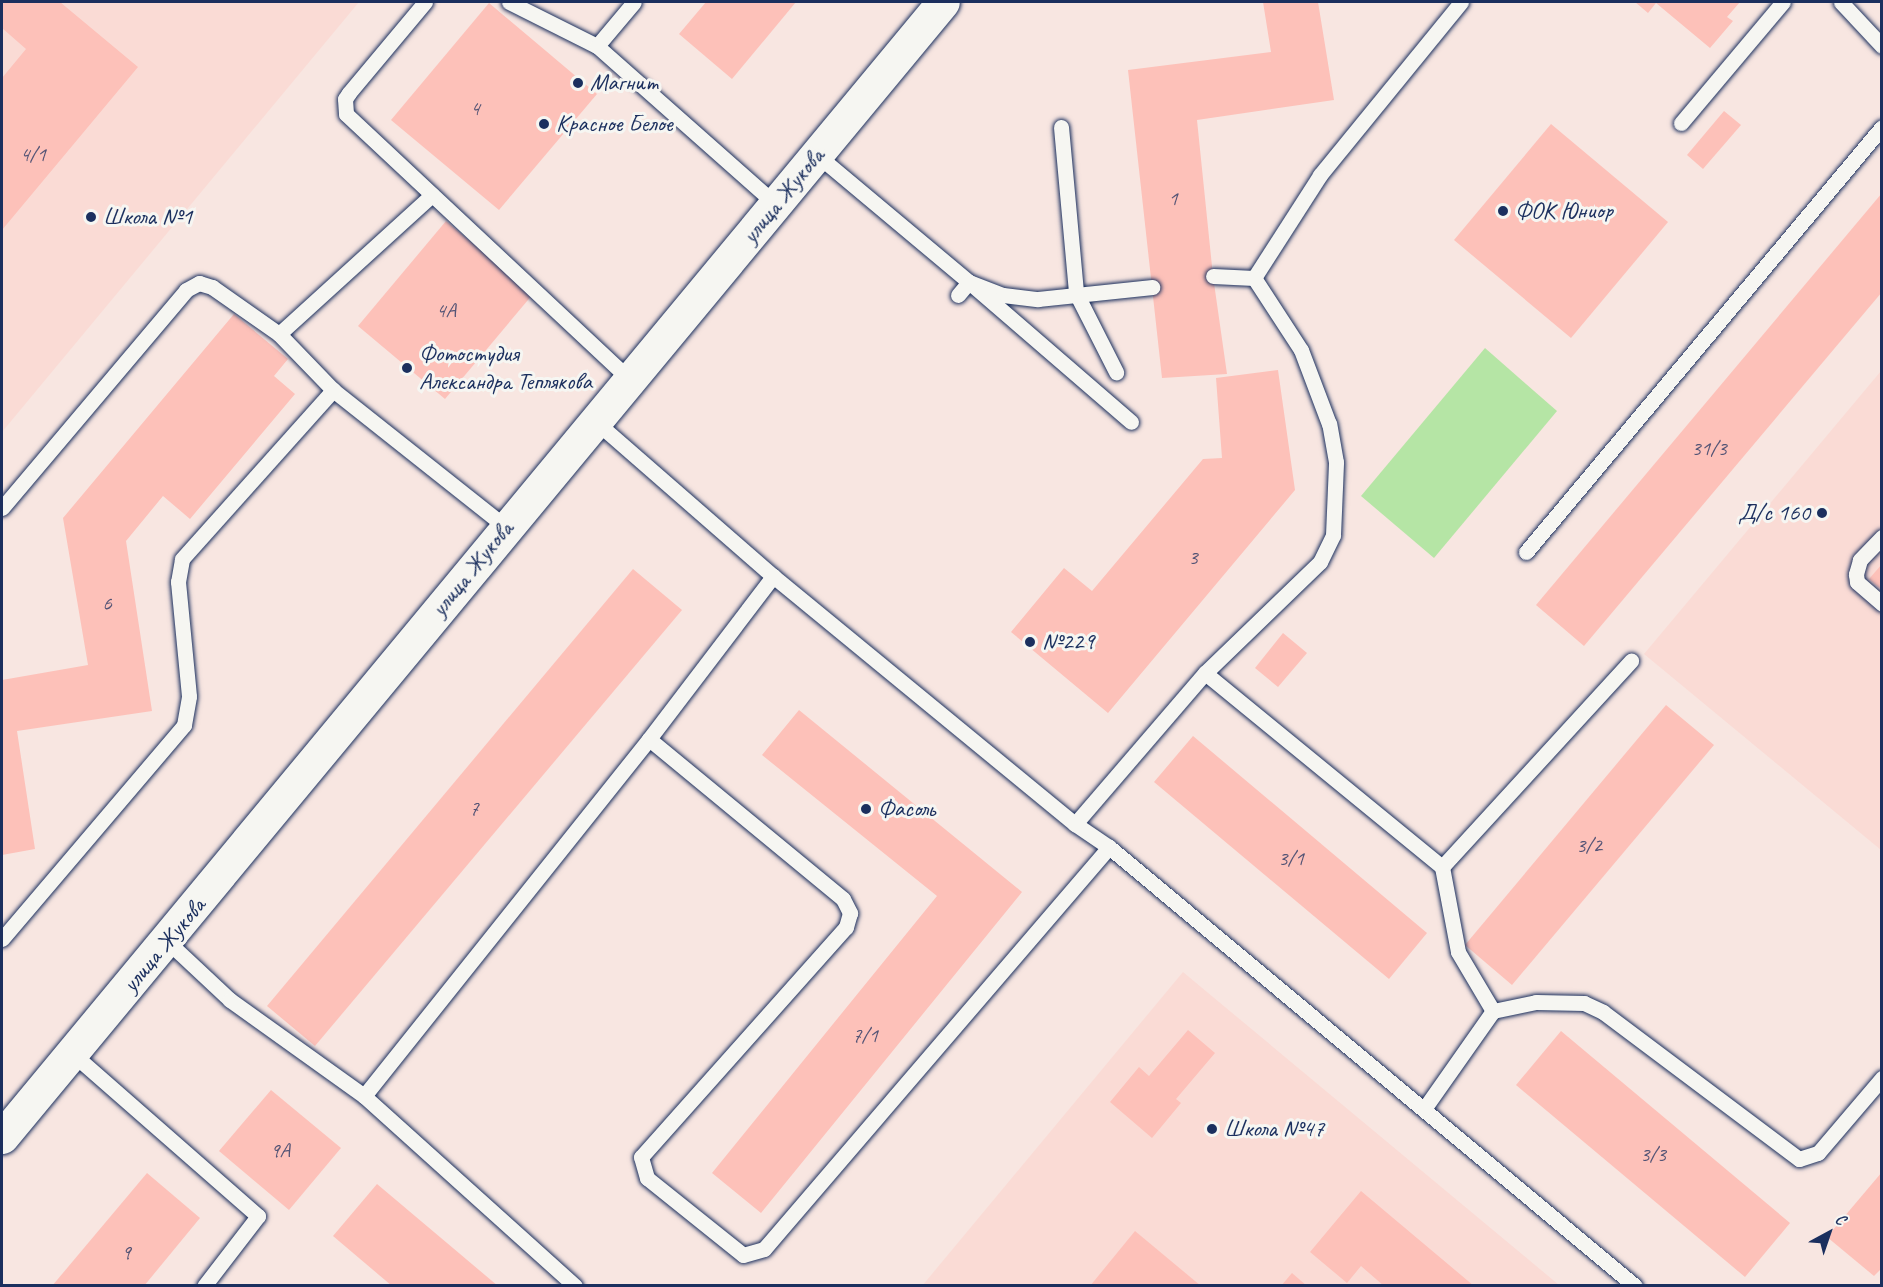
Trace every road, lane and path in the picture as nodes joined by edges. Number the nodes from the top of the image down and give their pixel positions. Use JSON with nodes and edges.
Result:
{"nodes":[{"id":1,"x":425,"y":2,"type":"edge"},
{"id":2,"x":509,"y":2,"type":"edge"},
{"id":3,"x":634,"y":2,"type":"edge"},
{"id":4,"x":943,"y":2,"type":"edge"},
{"id":5,"x":1461,"y":2,"type":"edge"},
{"id":6,"x":1783,"y":2,"type":"edge"},
{"id":7,"x":1841,"y":2,"type":"edge"},
{"id":8,"x":597,"y":46,"type":"junction"},
{"id":9,"x":1881,"y":46,"type":"edge"},
{"id":10,"x":1681,"y":123,"type":"dead end"},
{"id":11,"x":1061,"y":127,"type":"dead end"},
{"id":12,"x":1881,"y":127,"type":"edge"},
{"id":13,"x":816,"y":154,"type":"junction"},
{"id":14,"x":432,"y":195,"type":"junction"},
{"id":15,"x":777,"y":205,"type":"junction"},
{"id":16,"x":1213,"y":276,"type":"dead end"},
{"id":17,"x":1254,"y":278,"type":"junction"},
{"id":18,"x":969,"y":282,"type":"junction"},
{"id":19,"x":1152,"y":287,"type":"dead end"},
{"id":20,"x":1076,"y":292,"type":"junction"},
{"id":21,"x":958,"y":295,"type":"dead end"},
{"id":22,"x":279,"y":334,"type":"junction"},
{"id":23,"x":1116,"y":372,"type":"dead end"},
{"id":24,"x":628,"y":378,"type":"junction"},
{"id":25,"x":333,"y":390,"type":"junction"},
{"id":26,"x":594,"y":420,"type":"junction"},
{"id":27,"x":1131,"y":422,"type":"dead end"},
{"id":28,"x":2,"y":508,"type":"edge"},
{"id":29,"x":507,"y":528,"type":"junction"},
{"id":30,"x":1881,"y":537,"type":"edge"},
{"id":31,"x":1527,"y":552,"type":"dead end"},
{"id":32,"x":773,"y":576,"type":"junction"},
{"id":33,"x":1881,"y":604,"type":"edge"},
{"id":34,"x":1631,"y":661,"type":"dead end"},
{"id":35,"x":1205,"y":673,"type":"junction"},
{"id":36,"x":649,"y":739,"type":"junction"},
{"id":37,"x":1075,"y":824,"type":"junction"},
{"id":38,"x":1108,"y":847,"type":"junction"},
{"id":39,"x":1442,"y":867,"type":"junction"},
{"id":40,"x":2,"y":939,"type":"edge"},
{"id":41,"x":168,"y":941,"type":"junction"},
{"id":42,"x":1493,"y":1011,"type":"junction"},
{"id":43,"x":73,"y":1054,"type":"junction"},
{"id":44,"x":1881,"y":1078,"type":"edge"},
{"id":45,"x":364,"y":1096,"type":"junction"},
{"id":46,"x":1424,"y":1109,"type":"junction"},
{"id":47,"x":2,"y":1137,"type":"edge"},
{"id":48,"x":204,"y":1286,"type":"edge"},
{"id":49,"x":575,"y":1286,"type":"edge"},
{"id":50,"x":1635,"y":1286,"type":"edge"}],
"edges":[{"from":1,"to":14,"type":"lane"},
{"from":2,"to":8,"type":"lane"},
{"from":3,"to":8,"type":"lane"},
{"from":4,"to":13,"type":"street","name":"улица Жукова"},
{"from":5,"to":17,"type":"lane"},
{"from":6,"to":10,"type":"lane"},
{"from":7,"to":9,"type":"lane"},
{"from":8,"to":15,"type":"lane"},
{"from":11,"to":20,"type":"lane"},
{"from":12,"to":31,"type":"lane"},
{"from":13,"to":15,"type":"street","name":"улица Жукова"},
{"from":13,"to":18,"type":"lane"},
{"from":14,"to":22,"type":"lane"},
{"from":14,"to":24,"type":"lane"},
{"from":15,"to":24,"type":"street","name":"улица Жукова"},
{"from":16,"to":17,"type":"lane"},
{"from":17,"to":35,"type":"lane"},
{"from":18,"to":20,"type":"lane"},
{"from":18,"to":21,"type":"lane"},
{"from":18,"to":27,"type":"lane"},
{"from":19,"to":20,"type":"lane"},
{"from":20,"to":23,"type":"lane"},
{"from":22,"to":25,"type":"lane"},
{"from":22,"to":28,"type":"lane"},
{"from":24,"to":26,"type":"street","name":"улица Жукова"},
{"from":25,"to":29,"type":"lane"},
{"from":25,"to":40,"type":"lane"},
{"from":26,"to":29,"type":"street","name":"улица Жукова"},
{"from":26,"to":32,"type":"lane"},
{"from":29,"to":41,"type":"street","name":"улица Жукова"},
{"from":30,"to":33,"type":"lane"},
{"from":32,"to":36,"type":"lane"},
{"from":32,"to":37,"type":"lane"},
{"from":34,"to":39,"type":"lane"},
{"from":35,"to":37,"type":"lane"},
{"from":35,"to":39,"type":"lane"},
{"from":36,"to":38,"type":"lane"},
{"from":36,"to":45,"type":"lane"},
{"from":37,"to":38,"type":"lane"},
{"from":38,"to":46,"type":"lane"},
{"from":39,"to":42,"type":"lane"},
{"from":41,"to":43,"type":"street","name":"улица Жукова"},
{"from":41,"to":45,"type":"lane"},
{"from":42,"to":44,"type":"lane"},
{"from":42,"to":46,"type":"lane"},
{"from":43,"to":47,"type":"street","name":"улица Жукова"},
{"from":43,"to":48,"type":"lane"},
{"from":45,"to":49,"type":"lane"},
{"from":46,"to":50,"type":"lane"}]}
